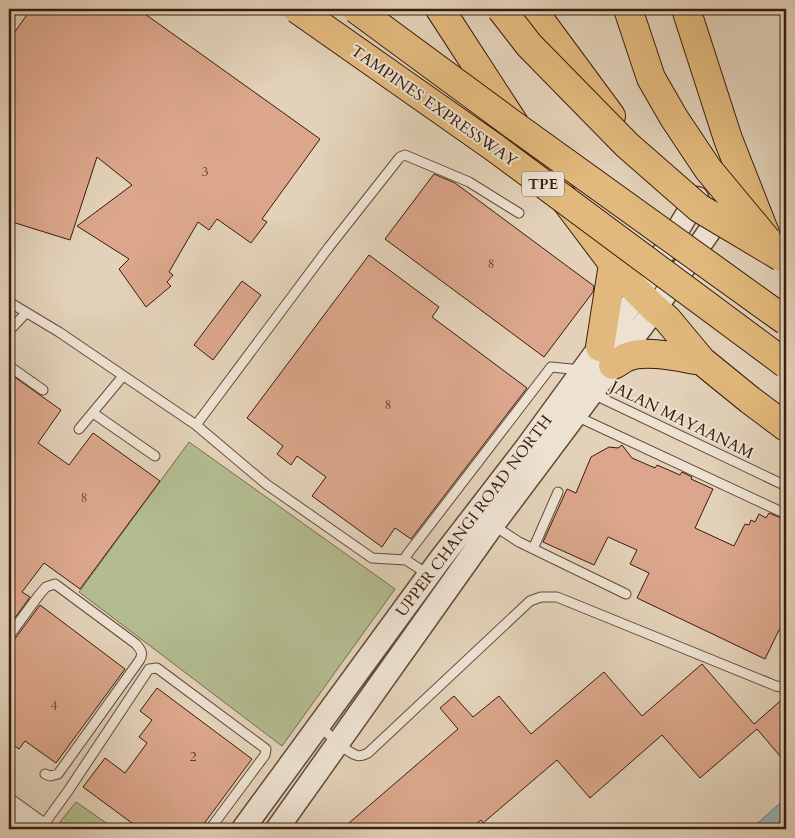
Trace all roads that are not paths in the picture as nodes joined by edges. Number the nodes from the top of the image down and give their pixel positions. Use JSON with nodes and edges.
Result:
{"nodes":[{"id":1,"x":297,"y":9,"type":"edge"},
{"id":2,"x":356,"y":9,"type":"edge"},
{"id":3,"x":440,"y":9,"type":"edge"},
{"id":4,"x":461,"y":9,"type":"edge"},
{"id":5,"x":501,"y":9,"type":"edge"},
{"id":6,"x":532,"y":9,"type":"edge"},
{"id":7,"x":628,"y":9,"type":"edge"},
{"id":8,"x":686,"y":9,"type":"edge"},
{"id":9,"x":728,"y":140,"type":"junction"},
{"id":10,"x":697,"y":198,"type":"junction"},
{"id":11,"x":519,"y":213,"type":"dead end"},
{"id":12,"x":718,"y":219,"type":"junction"},
{"id":13,"x":583,"y":222,"type":"junction"},
{"id":14,"x":782,"y":259,"type":"edge"},
{"id":15,"x":613,"y":264,"type":"junction"},
{"id":16,"x":647,"y":301,"type":"junction"},
{"id":17,"x":9,"y":302,"type":"edge"},
{"id":18,"x":26,"y":313,"type":"junction"},
{"id":19,"x":786,"y":321,"type":"edge"},
{"id":20,"x":9,"y":332,"type":"edge"},
{"id":21,"x":607,"y":356,"type":"junction"},
{"id":22,"x":702,"y":361,"type":"junction"},
{"id":23,"x":786,"y":364,"type":"edge"},
{"id":24,"x":9,"y":366,"type":"edge"},
{"id":25,"x":583,"y":370,"type":"junction"},
{"id":26,"x":123,"y":376,"type":"junction"},
{"id":27,"x":42,"y":390,"type":"dead end"},
{"id":28,"x":592,"y":393,"type":"junction"},
{"id":29,"x":93,"y":413,"type":"junction"},
{"id":30,"x":575,"y":416,"type":"junction"},
{"id":31,"x":196,"y":425,"type":"junction"},
{"id":32,"x":786,"y":427,"type":"edge"},
{"id":33,"x":79,"y":429,"type":"dead end"},
{"id":34,"x":155,"y":456,"type":"dead end"},
{"id":35,"x":786,"y":486,"type":"edge"},
{"id":36,"x":558,"y":492,"type":"dead end"},
{"id":37,"x":786,"y":514,"type":"edge"},
{"id":38,"x":493,"y":525,"type":"junction"},
{"id":39,"x":533,"y":549,"type":"junction"},
{"id":40,"x":406,"y":560,"type":"junction"},
{"id":41,"x":429,"y":575,"type":"junction"},
{"id":42,"x":626,"y":594,"type":"dead end"},
{"id":43,"x":9,"y":636,"type":"edge"},
{"id":44,"x":786,"y":684,"type":"edge"},
{"id":45,"x":320,"y":726,"type":"junction"},
{"id":46,"x":338,"y":742,"type":"junction"},
{"id":47,"x":45,"y":774,"type":"dead end"},
{"id":48,"x":9,"y":803,"type":"edge"},
{"id":49,"x":24,"y":814,"type":"junction"},
{"id":50,"x":9,"y":826,"type":"edge"},
{"id":51,"x":44,"y":828,"type":"edge"},
{"id":52,"x":210,"y":829,"type":"edge"},
{"id":53,"x":243,"y":829,"type":"edge"},
{"id":54,"x":277,"y":829,"type":"edge"}],
"edges":[{"from":1,"to":23,"type":"main road","name":"TAMPINES EXPRESSWAY","number":"TPE","bridge":true},
{"from":2,"to":19,"type":"main road","name":"TAMPINES EXPRESSWAY","number":"TPE","bridge":true},
{"from":3,"to":13,"type":"main road"},
{"from":4,"to":13,"type":"main road"},
{"from":5,"to":14,"type":"main road","bridge":true},
{"from":6,"to":10,"type":"main road"},
{"from":7,"to":14,"type":"main road","bridge":true},
{"from":8,"to":9,"type":"main road"},
{"from":9,"to":12,"type":"main road"},
{"from":9,"to":14,"type":"main road"},
{"from":10,"to":12,"type":"main road"},
{"from":10,"to":16,"type":"street","name":"UPPER CHANGI ROAD NORTH"},
{"from":11,"to":31,"type":"lane"},
{"from":12,"to":14,"type":"main road"},
{"from":12,"to":16,"type":"street","name":"UPPER CHANGI ROAD NORTH"},
{"from":13,"to":15,"type":"main road"},
{"from":15,"to":16,"type":"main road"},
{"from":15,"to":21,"type":"main road"},
{"from":16,"to":21,"type":"street","name":"UPPER CHANGI ROAD NORTH"},
{"from":16,"to":22,"type":"main road"},
{"from":17,"to":18,"type":"lane"},
{"from":18,"to":20,"type":"lane"},
{"from":18,"to":26,"type":"lane"},
{"from":21,"to":22,"type":"main road"},
{"from":21,"to":25,"type":"street","name":"UPPER CHANGI ROAD NORTH"},
{"from":21,"to":28,"type":"street","name":"UPPER CHANGI ROAD NORTH"},
{"from":22,"to":32,"type":"main road"},
{"from":24,"to":27,"type":"lane"},
{"from":25,"to":40,"type":"lane"},
{"from":25,"to":41,"type":"street","name":"UPPER CHANGI ROAD NORTH"},
{"from":26,"to":29,"type":"lane"},
{"from":26,"to":31,"type":"lane"},
{"from":28,"to":30,"type":"street","name":"UPPER CHANGI ROAD NORTH"},
{"from":28,"to":35,"type":"lane","name":"JALAN MAYAANAM"},
{"from":29,"to":33,"type":"lane"},
{"from":29,"to":34,"type":"lane"},
{"from":30,"to":37,"type":"lane"},
{"from":30,"to":38,"type":"street","name":"UPPER CHANGI ROAD NORTH"},
{"from":31,"to":40,"type":"lane"},
{"from":36,"to":39,"type":"lane"},
{"from":38,"to":39,"type":"lane"},
{"from":38,"to":46,"type":"street","name":"UPPER CHANGI ROAD NORTH"},
{"from":39,"to":42,"type":"lane"},
{"from":40,"to":41,"type":"lane"},
{"from":41,"to":45,"type":"street","name":"UPPER CHANGI ROAD NORTH"},
{"from":43,"to":47,"type":"lane"},
{"from":44,"to":46,"type":"lane"},
{"from":45,"to":46,"type":"lane"},
{"from":45,"to":53,"type":"street","name":"UPPER CHANGI ROAD NORTH"},
{"from":46,"to":54,"type":"street","name":"UPPER CHANGI ROAD NORTH"},
{"from":48,"to":49,"type":"street"},
{"from":49,"to":50,"type":"lane"},
{"from":49,"to":51,"type":"street"},
{"from":51,"to":52,"type":"lane"}]}
